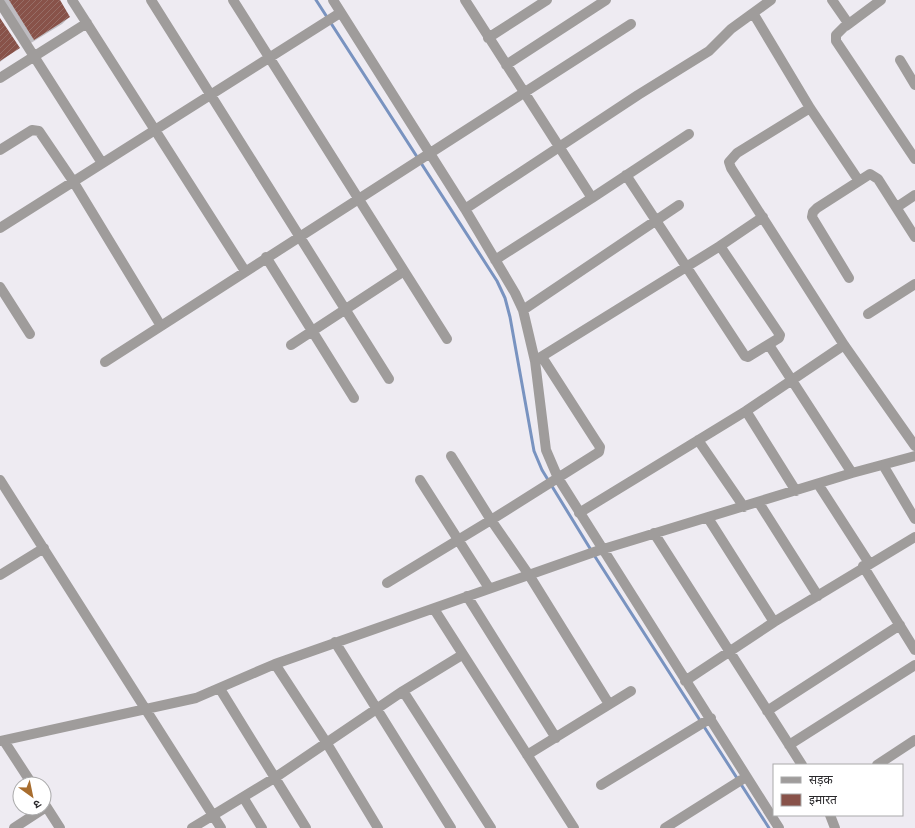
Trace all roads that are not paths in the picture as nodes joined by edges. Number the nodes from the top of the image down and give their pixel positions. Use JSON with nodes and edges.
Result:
{"nodes":[{"id":1,"x":72,"y":0,"type":"edge"},
{"id":2,"x":152,"y":0,"type":"edge"},
{"id":3,"x":233,"y":0,"type":"edge"},
{"id":4,"x":333,"y":0,"type":"edge"},
{"id":5,"x":464,"y":0,"type":"edge"},
{"id":6,"x":547,"y":0,"type":"edge"},
{"id":7,"x":606,"y":0,"type":"edge"},
{"id":8,"x":771,"y":0,"type":"edge"},
{"id":9,"x":832,"y":0,"type":"edge"},
{"id":10,"x":881,"y":0,"type":"edge"},
{"id":11,"x":0,"y":2,"type":"edge"},
{"id":12,"x":340,"y":13,"type":"junction"},
{"id":13,"x":753,"y":13,"type":"junction"},
{"id":14,"x":87,"y":23,"type":"junction"},
{"id":15,"x":630,"y":24,"type":"dead end"},
{"id":16,"x":846,"y":26,"type":"junction"},
{"id":17,"x":488,"y":38,"type":"junction"},
{"id":18,"x":34,"y":56,"type":"junction"},
{"id":19,"x":269,"y":58,"type":"junction"},
{"id":20,"x":900,"y":60,"type":"dead end"},
{"id":21,"x":506,"y":66,"type":"junction"},
{"id":22,"x":0,"y":78,"type":"edge"},
{"id":23,"x":915,"y":85,"type":"edge"},
{"id":24,"x":210,"y":94,"type":"junction"},
{"id":25,"x":525,"y":94,"type":"junction"},
{"id":26,"x":810,"y":108,"type":"junction"},
{"id":27,"x":154,"y":130,"type":"junction"},
{"id":28,"x":689,"y":134,"type":"dead end"},
{"id":29,"x":559,"y":147,"type":"junction"},
{"id":30,"x":0,"y":150,"type":"edge"},
{"id":31,"x":428,"y":153,"type":"junction"},
{"id":32,"x":915,"y":158,"type":"edge"},
{"id":33,"x":102,"y":163,"type":"junction"},
{"id":34,"x":626,"y":175,"type":"junction"},
{"id":35,"x":73,"y":181,"type":"junction"},
{"id":36,"x":859,"y":181,"type":"junction"},
{"id":37,"x":915,"y":195,"type":"edge"},
{"id":38,"x":358,"y":198,"type":"junction"},
{"id":39,"x":592,"y":198,"type":"junction"},
{"id":40,"x":679,"y":205,"type":"dead end"},
{"id":41,"x":897,"y":207,"type":"junction"},
{"id":42,"x":465,"y":209,"type":"junction"},
{"id":43,"x":763,"y":217,"type":"junction"},
{"id":44,"x":655,"y":221,"type":"junction"},
{"id":45,"x":0,"y":228,"type":"edge"},
{"id":46,"x":300,"y":236,"type":"junction"},
{"id":47,"x":915,"y":237,"type":"edge"},
{"id":48,"x":720,"y":246,"type":"junction"},
{"id":49,"x":266,"y":258,"type":"junction"},
{"id":50,"x":495,"y":260,"type":"junction"},
{"id":51,"x":686,"y":266,"type":"junction"},
{"id":52,"x":245,"y":271,"type":"junction"},
{"id":53,"x":404,"y":271,"type":"junction"},
{"id":54,"x":849,"y":278,"type":"dead end"},
{"id":55,"x":915,"y":284,"type":"edge"},
{"id":56,"x":0,"y":287,"type":"edge"},
{"id":57,"x":345,"y":308,"type":"junction"},
{"id":58,"x":523,"y":310,"type":"junction"},
{"id":59,"x":868,"y":314,"type":"dead end"},
{"id":60,"x":161,"y":326,"type":"junction"},
{"id":61,"x":312,"y":331,"type":"junction"},
{"id":62,"x":30,"y":334,"type":"dead end"},
{"id":63,"x":447,"y":339,"type":"dead end"},
{"id":64,"x":290,"y":345,"type":"dead end"},
{"id":65,"x":769,"y":345,"type":"junction"},
{"id":66,"x":844,"y":345,"type":"junction"},
{"id":67,"x":538,"y":359,"type":"junction"},
{"id":68,"x":105,"y":362,"type":"dead end"},
{"id":69,"x":389,"y":379,"type":"dead end"},
{"id":70,"x":791,"y":381,"type":"junction"},
{"id":71,"x":354,"y":398,"type":"dead end"},
{"id":72,"x":746,"y":411,"type":"junction"},
{"id":73,"x":698,"y":440,"type":"junction"},
{"id":74,"x":915,"y":446,"type":"edge"},
{"id":75,"x":451,"y":456,"type":"dead end"},
{"id":76,"x":915,"y":456,"type":"edge"},
{"id":77,"x":883,"y":465,"type":"junction"},
{"id":78,"x":852,"y":473,"type":"junction"},
{"id":79,"x":558,"y":478,"type":"junction"},
{"id":80,"x":0,"y":480,"type":"edge"},
{"id":81,"x":420,"y":480,"type":"dead end"},
{"id":82,"x":818,"y":484,"type":"junction"},
{"id":83,"x":796,"y":491,"type":"junction"},
{"id":84,"x":759,"y":502,"type":"junction"},
{"id":85,"x":744,"y":507,"type":"junction"},
{"id":86,"x":579,"y":513,"type":"junction"},
{"id":87,"x":708,"y":518,"type":"junction"},
{"id":88,"x":915,"y":519,"type":"edge"},
{"id":89,"x":491,"y":520,"type":"junction"},
{"id":90,"x":654,"y":533,"type":"junction"},
{"id":91,"x":915,"y":536,"type":"edge"},
{"id":92,"x":459,"y":540,"type":"junction"},
{"id":93,"x":44,"y":548,"type":"junction"},
{"id":94,"x":601,"y":550,"type":"junction"},
{"id":95,"x":866,"y":565,"type":"junction"},
{"id":96,"x":0,"y":575,"type":"edge"},
{"id":97,"x":529,"y":575,"type":"junction"},
{"id":98,"x":387,"y":583,"type":"dead end"},
{"id":99,"x":489,"y":588,"type":"junction"},
{"id":100,"x":466,"y":596,"type":"junction"},
{"id":101,"x":818,"y":596,"type":"junction"},
{"id":102,"x":434,"y":609,"type":"junction"},
{"id":103,"x":774,"y":622,"type":"junction"},
{"id":104,"x":900,"y":625,"type":"junction"},
{"id":105,"x":335,"y":642,"type":"junction"},
{"id":106,"x":915,"y":650,"type":"edge"},
{"id":107,"x":730,"y":652,"type":"junction"},
{"id":108,"x":462,"y":655,"type":"junction"},
{"id":109,"x":275,"y":664,"type":"junction"},
{"id":110,"x":915,"y":665,"type":"edge"},
{"id":111,"x":685,"y":681,"type":"junction"},
{"id":112,"x":220,"y":689,"type":"junction"},
{"id":113,"x":403,"y":691,"type":"junction"},
{"id":114,"x":630,"y":691,"type":"dead end"},
{"id":115,"x":609,"y":704,"type":"junction"},
{"id":116,"x":378,"y":708,"type":"junction"},
{"id":117,"x":148,"y":710,"type":"junction"},
{"id":118,"x":767,"y":711,"type":"junction"},
{"id":119,"x":710,"y":718,"type":"junction"},
{"id":120,"x":556,"y":738,"type":"junction"},
{"id":121,"x":915,"y":740,"type":"edge"},
{"id":122,"x":2,"y":741,"type":"edge"},
{"id":123,"x":326,"y":742,"type":"junction"},
{"id":124,"x":789,"y":745,"type":"junction"},
{"id":125,"x":528,"y":755,"type":"junction"},
{"id":126,"x":801,"y":764,"type":"edge"},
{"id":127,"x":879,"y":764,"type":"edge"},
{"id":128,"x":26,"y":776,"type":"edge"},
{"id":129,"x":276,"y":777,"type":"junction"},
{"id":130,"x":746,"y":777,"type":"junction"},
{"id":131,"x":601,"y":785,"type":"dead end"},
{"id":132,"x":243,"y":797,"type":"junction"},
{"id":133,"x":213,"y":815,"type":"junction"},
{"id":134,"x":30,"y":816,"type":"edge"},
{"id":135,"x":52,"y":816,"type":"edge"},
{"id":136,"x":830,"y":816,"type":"edge"},
{"id":137,"x":569,"y":826,"type":"edge"},
{"id":138,"x":14,"y":828,"type":"edge"},
{"id":139,"x":60,"y":828,"type":"edge"},
{"id":140,"x":192,"y":828,"type":"edge"},
{"id":141,"x":221,"y":828,"type":"edge"},
{"id":142,"x":262,"y":828,"type":"edge"},
{"id":143,"x":306,"y":828,"type":"edge"},
{"id":144,"x":378,"y":828,"type":"edge"},
{"id":145,"x":451,"y":828,"type":"edge"},
{"id":146,"x":491,"y":828,"type":"edge"},
{"id":147,"x":665,"y":828,"type":"edge"},
{"id":148,"x":780,"y":828,"type":"edge"},
{"id":149,"x":835,"y":828,"type":"edge"}],
"edges":[{"from":1,"to":14,"type":"street"},
{"from":2,"to":24,"type":"street"},
{"from":3,"to":19,"type":"street"},
{"from":4,"to":12,"type":"street"},
{"from":5,"to":17,"type":"street"},
{"from":6,"to":17,"type":"street"},
{"from":7,"to":21,"type":"street"},
{"from":8,"to":13,"type":"street"},
{"from":9,"to":16,"type":"street"},
{"from":10,"to":16,"type":"street"},
{"from":11,"to":18,"type":"street"},
{"from":12,"to":19,"type":"street"},
{"from":12,"to":31,"type":"street"},
{"from":13,"to":26,"type":"street"},
{"from":13,"to":29,"type":"street"},
{"from":14,"to":18,"type":"street"},
{"from":14,"to":27,"type":"street"},
{"from":15,"to":25,"type":"street"},
{"from":16,"to":32,"type":"street"},
{"from":17,"to":21,"type":"street"},
{"from":18,"to":22,"type":"street"},
{"from":18,"to":33,"type":"street"},
{"from":19,"to":24,"type":"street"},
{"from":19,"to":38,"type":"street"},
{"from":20,"to":23,"type":"street"},
{"from":21,"to":25,"type":"street"},
{"from":24,"to":27,"type":"street"},
{"from":24,"to":46,"type":"street"},
{"from":25,"to":29,"type":"street"},
{"from":25,"to":31,"type":"street"},
{"from":26,"to":36,"type":"street"},
{"from":26,"to":43,"type":"street"},
{"from":27,"to":33,"type":"street"},
{"from":27,"to":52,"type":"street"},
{"from":28,"to":34,"type":"street"},
{"from":29,"to":39,"type":"street"},
{"from":29,"to":42,"type":"street"},
{"from":30,"to":35,"type":"street"},
{"from":31,"to":38,"type":"street"},
{"from":31,"to":42,"type":"street"},
{"from":33,"to":35,"type":"street"},
{"from":34,"to":39,"type":"street"},
{"from":34,"to":44,"type":"street"},
{"from":35,"to":45,"type":"street"},
{"from":35,"to":60,"type":"street"},
{"from":36,"to":41,"type":"street"},
{"from":36,"to":54,"type":"street"},
{"from":37,"to":41,"type":"street"},
{"from":38,"to":46,"type":"street"},
{"from":38,"to":53,"type":"street"},
{"from":39,"to":50,"type":"street"},
{"from":40,"to":44,"type":"street"},
{"from":41,"to":47,"type":"street"},
{"from":42,"to":50,"type":"street"},
{"from":43,"to":48,"type":"street"},
{"from":43,"to":66,"type":"street"},
{"from":44,"to":51,"type":"street"},
{"from":44,"to":58,"type":"street"},
{"from":46,"to":49,"type":"street"},
{"from":46,"to":57,"type":"street"},
{"from":48,"to":51,"type":"street"},
{"from":48,"to":65,"type":"street"},
{"from":49,"to":52,"type":"street"},
{"from":49,"to":61,"type":"street"},
{"from":50,"to":58,"type":"street"},
{"from":51,"to":65,"type":"street"},
{"from":51,"to":67,"type":"street"},
{"from":52,"to":60,"type":"street"},
{"from":53,"to":57,"type":"street"},
{"from":53,"to":63,"type":"street"},
{"from":55,"to":59,"type":"street"},
{"from":56,"to":62,"type":"street"},
{"from":57,"to":61,"type":"street"},
{"from":57,"to":69,"type":"street"},
{"from":58,"to":67,"type":"street"},
{"from":60,"to":68,"type":"street"},
{"from":61,"to":64,"type":"street"},
{"from":61,"to":71,"type":"street"},
{"from":65,"to":70,"type":"street"},
{"from":66,"to":70,"type":"street"},
{"from":66,"to":74,"type":"street"},
{"from":67,"to":79,"type":"street"},
{"from":67,"to":79,"type":"street"},
{"from":70,"to":72,"type":"street"},
{"from":70,"to":78,"type":"street"},
{"from":72,"to":73,"type":"street"},
{"from":72,"to":83,"type":"street"},
{"from":73,"to":85,"type":"street"},
{"from":73,"to":86,"type":"street"},
{"from":75,"to":89,"type":"street"},
{"from":76,"to":77,"type":"street"},
{"from":77,"to":78,"type":"street"},
{"from":77,"to":88,"type":"street"},
{"from":78,"to":82,"type":"street"},
{"from":79,"to":86,"type":"street"},
{"from":79,"to":89,"type":"street"},
{"from":80,"to":93,"type":"street"},
{"from":81,"to":92,"type":"street"},
{"from":82,"to":83,"type":"street"},
{"from":82,"to":95,"type":"street"},
{"from":83,"to":84,"type":"street"},
{"from":84,"to":85,"type":"street"},
{"from":84,"to":101,"type":"street"},
{"from":85,"to":87,"type":"street"},
{"from":86,"to":94,"type":"street"},
{"from":87,"to":90,"type":"street"},
{"from":87,"to":103,"type":"street"},
{"from":89,"to":92,"type":"street"},
{"from":89,"to":97,"type":"street"},
{"from":90,"to":94,"type":"street"},
{"from":90,"to":107,"type":"street"},
{"from":91,"to":95,"type":"street"},
{"from":92,"to":98,"type":"street"},
{"from":92,"to":99,"type":"street"},
{"from":93,"to":96,"type":"street"},
{"from":93,"to":117,"type":"street"},
{"from":94,"to":97,"type":"street"},
{"from":94,"to":111,"type":"street"},
{"from":95,"to":101,"type":"street"},
{"from":95,"to":104,"type":"street"},
{"from":97,"to":99,"type":"street"},
{"from":97,"to":115,"type":"street"},
{"from":99,"to":100,"type":"street"},
{"from":100,"to":102,"type":"street"},
{"from":100,"to":120,"type":"street"},
{"from":101,"to":103,"type":"street"},
{"from":102,"to":105,"type":"street"},
{"from":102,"to":108,"type":"street"},
{"from":103,"to":107,"type":"street"},
{"from":104,"to":106,"type":"street"},
{"from":104,"to":118,"type":"street"},
{"from":105,"to":109,"type":"street"},
{"from":105,"to":116,"type":"street"},
{"from":107,"to":111,"type":"street"},
{"from":107,"to":118,"type":"street"},
{"from":108,"to":113,"type":"street"},
{"from":108,"to":125,"type":"street"},
{"from":109,"to":112,"type":"street"},
{"from":109,"to":123,"type":"street"},
{"from":110,"to":124,"type":"street"},
{"from":111,"to":119,"type":"street"},
{"from":112,"to":117,"type":"street"},
{"from":112,"to":129,"type":"street"},
{"from":113,"to":116,"type":"street"},
{"from":113,"to":146,"type":"street"},
{"from":114,"to":115,"type":"street"},
{"from":115,"to":120,"type":"street"},
{"from":116,"to":123,"type":"street"},
{"from":116,"to":145,"type":"street"},
{"from":117,"to":122,"type":"street"},
{"from":117,"to":133,"type":"street"},
{"from":118,"to":124,"type":"street"},
{"from":119,"to":130,"type":"street"},
{"from":119,"to":131,"type":"street"},
{"from":120,"to":125,"type":"street"},
{"from":121,"to":127,"type":"street"},
{"from":122,"to":128,"type":"street"},
{"from":123,"to":129,"type":"street"},
{"from":123,"to":144,"type":"street"},
{"from":124,"to":126,"type":"street"},
{"from":125,"to":137,"type":"street"},
{"from":129,"to":132,"type":"street"},
{"from":129,"to":143,"type":"street"},
{"from":130,"to":147,"type":"street"},
{"from":130,"to":148,"type":"street"},
{"from":132,"to":133,"type":"street"},
{"from":132,"to":142,"type":"street"},
{"from":133,"to":140,"type":"street"},
{"from":133,"to":141,"type":"street"},
{"from":134,"to":138,"type":"street"},
{"from":135,"to":139,"type":"street"},
{"from":136,"to":149,"type":"street"}]}
